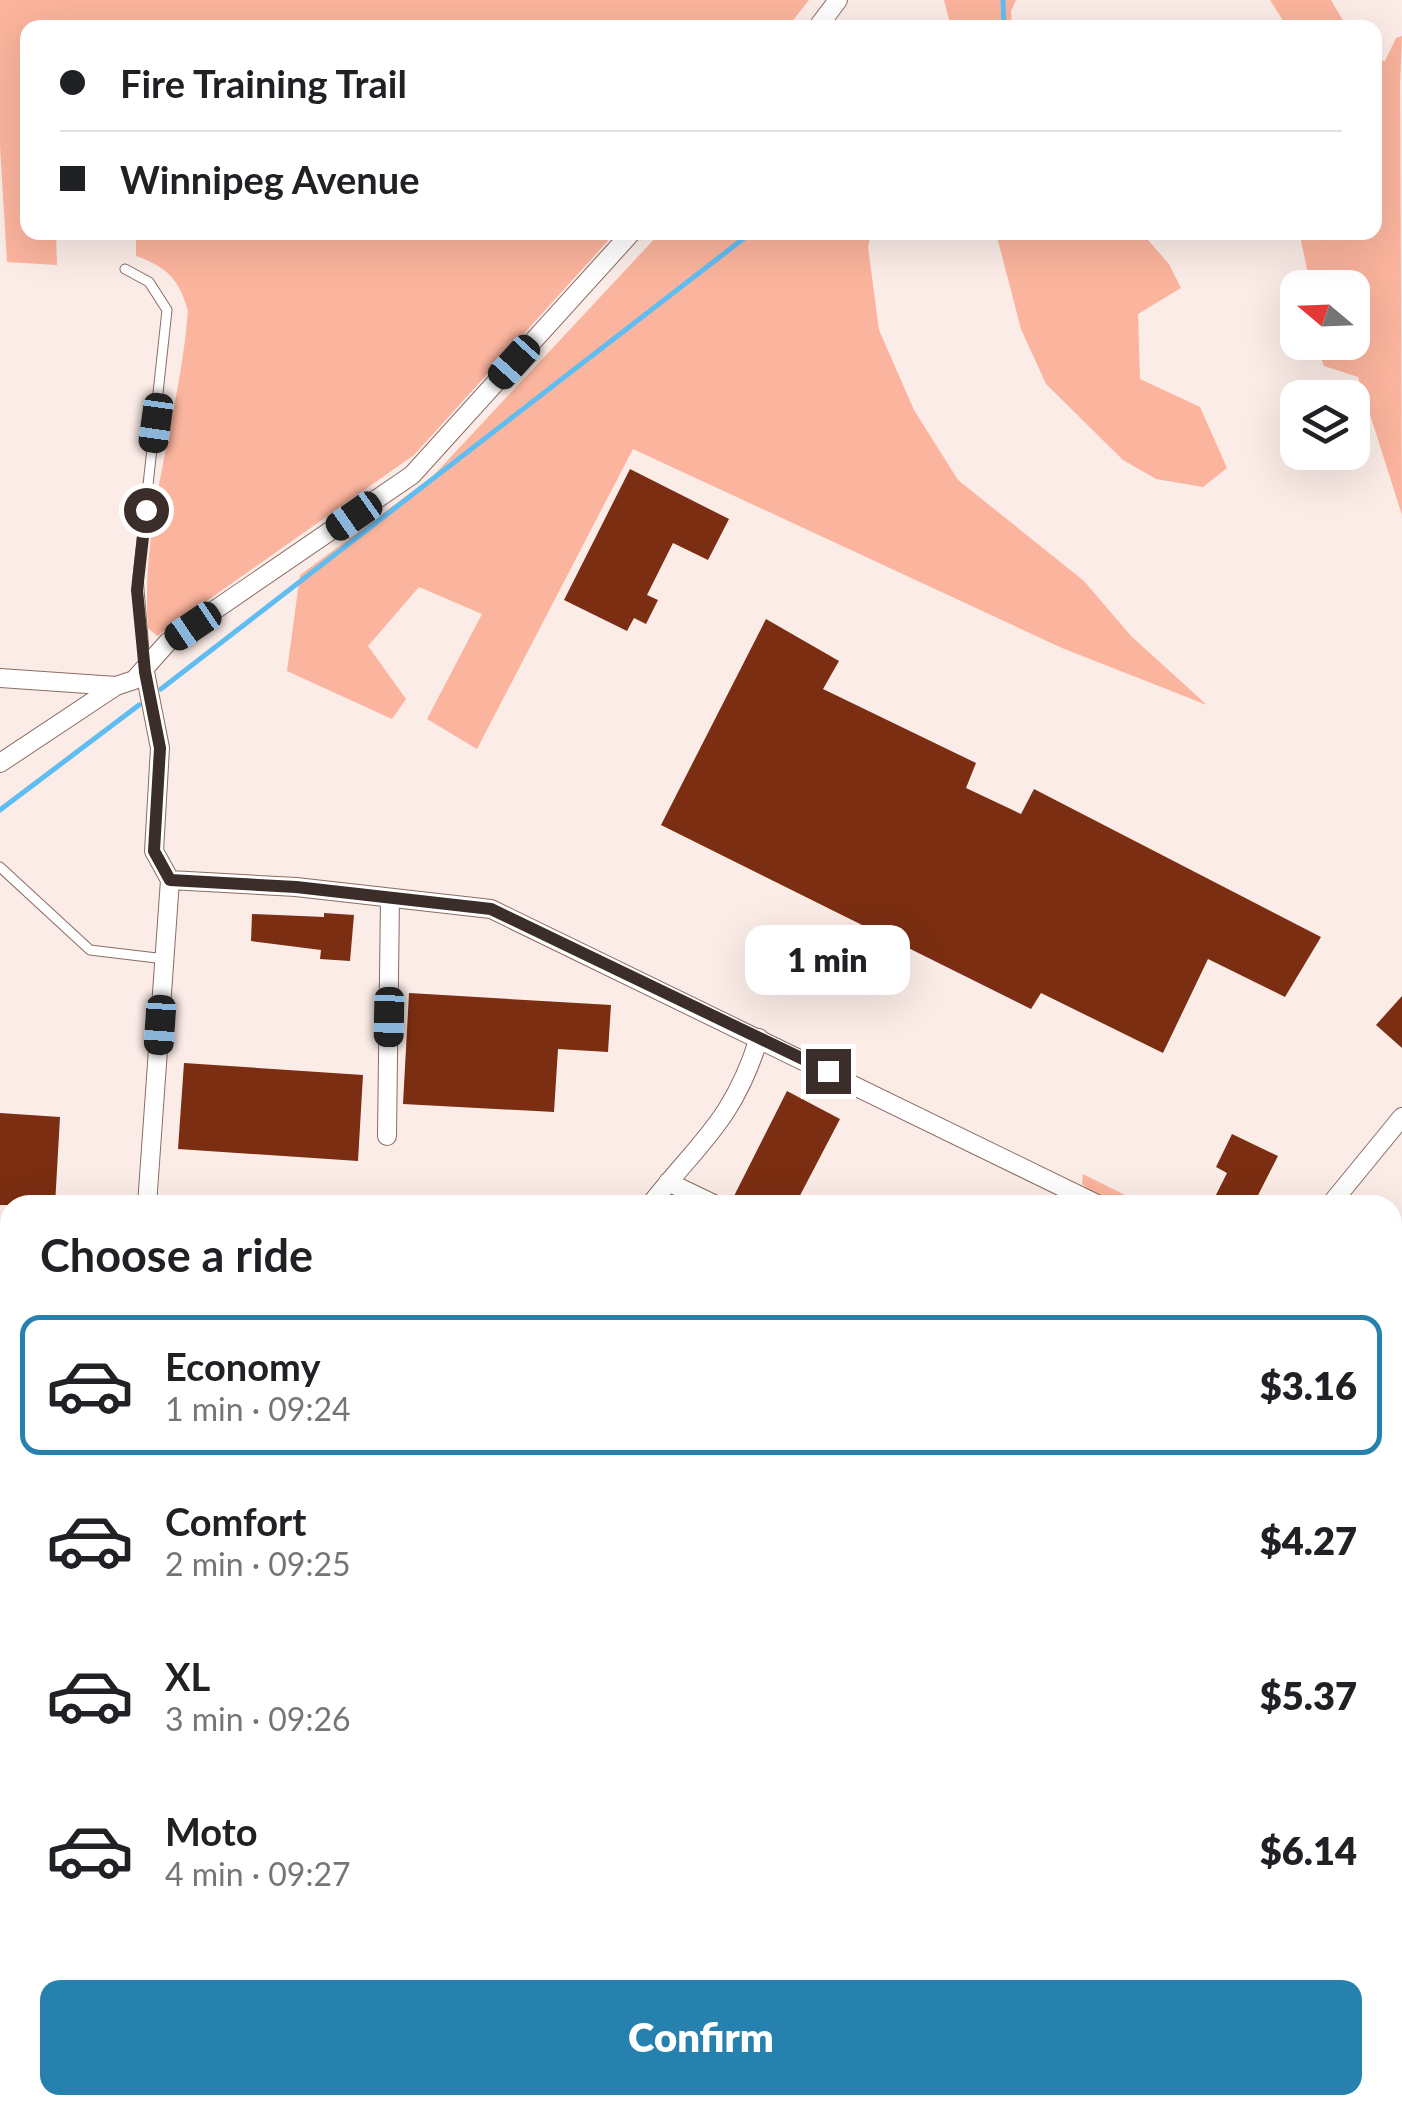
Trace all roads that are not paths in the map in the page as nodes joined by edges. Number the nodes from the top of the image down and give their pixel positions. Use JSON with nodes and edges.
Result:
{"nodes":[{"id":1,"x":625,"y":240,"type":"edge"},
{"id":2,"x":125,"y":269,"type":"dead end"},
{"id":3,"x":145,"y":672,"type":"junction"},
{"id":4,"x":0,"y":678,"type":"edge"},
{"id":5,"x":116,"y":686,"type":"junction"},
{"id":6,"x":0,"y":763,"type":"edge"},
{"id":7,"x":0,"y":867,"type":"edge"},
{"id":8,"x":170,"y":880,"type":"junction"},
{"id":9,"x":390,"y":898,"type":"junction"},
{"id":10,"x":165,"y":959,"type":"junction"},
{"id":11,"x":759,"y":1038,"type":"junction"},
{"id":12,"x":1402,"y":1117,"type":"edge"},
{"id":13,"x":388,"y":1136,"type":"dead end"},
{"id":14,"x":668,"y":1182,"type":"junction"},
{"id":15,"x":148,"y":1195,"type":"edge"},
{"id":16,"x":658,"y":1195,"type":"edge"},
{"id":17,"x":695,"y":1195,"type":"edge"},
{"id":18,"x":1079,"y":1195,"type":"edge"},
{"id":19,"x":1338,"y":1195,"type":"edge"}],
"edges":[{"from":1,"to":3,"type":"street"},
{"from":2,"to":3,"type":"lane"},
{"from":3,"to":5,"type":"street"},
{"from":3,"to":8,"type":"street"},
{"from":4,"to":5,"type":"street"},
{"from":5,"to":6,"type":"street"},
{"from":7,"to":10,"type":"lane"},
{"from":8,"to":9,"type":"street"},
{"from":8,"to":10,"type":"street"},
{"from":9,"to":11,"type":"street"},
{"from":9,"to":13,"type":"street"},
{"from":10,"to":15,"type":"street"},
{"from":11,"to":14,"type":"street"},
{"from":11,"to":18,"type":"street"},
{"from":12,"to":19,"type":"street"},
{"from":14,"to":16,"type":"street"},
{"from":14,"to":17,"type":"street"}]}
